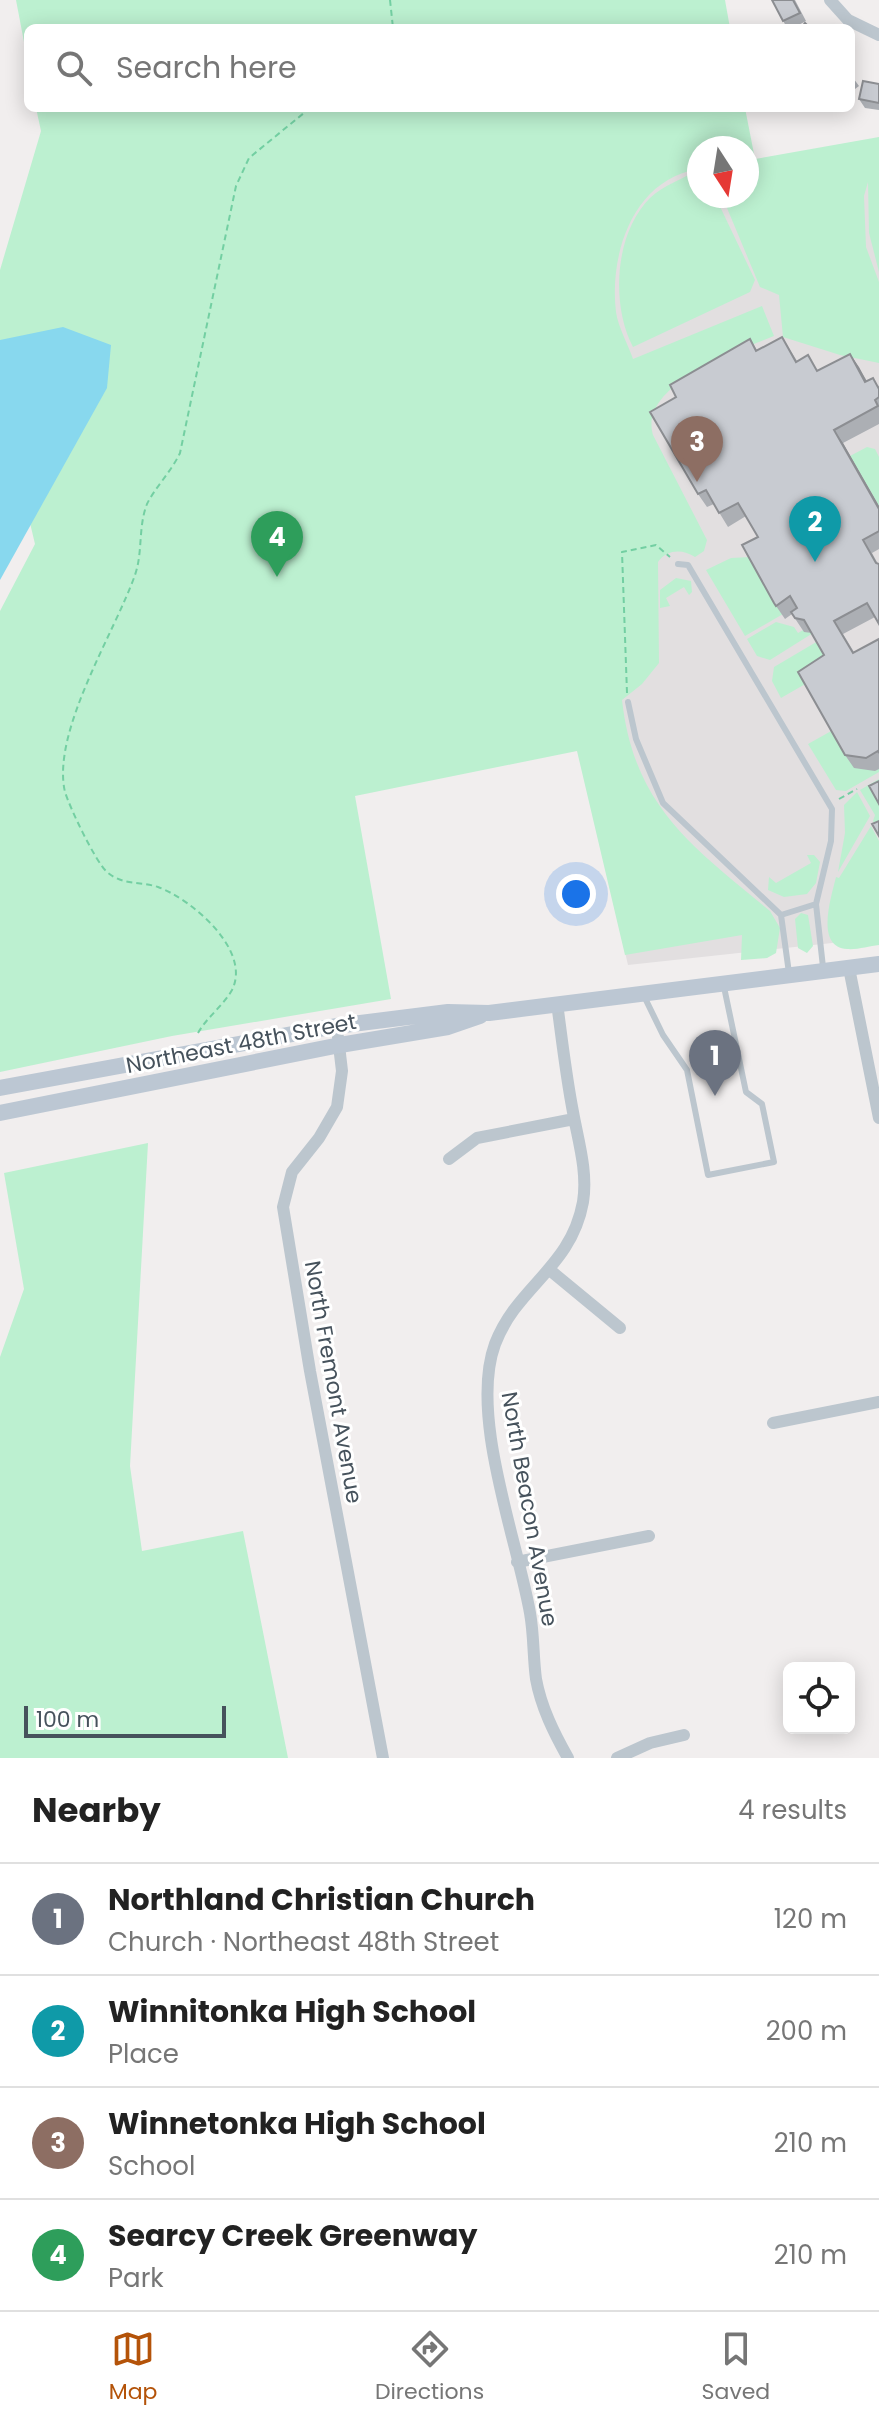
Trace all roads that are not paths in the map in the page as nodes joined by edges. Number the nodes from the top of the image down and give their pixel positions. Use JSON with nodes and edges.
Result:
{"nodes":[{"id":1,"x":830,"y":0,"type":"edge"},
{"id":2,"x":879,"y":35,"type":"edge"},
{"id":3,"x":678,"y":564,"type":"road end"},
{"id":4,"x":628,"y":702,"type":"road end"},
{"id":5,"x":816,"y":904,"type":"junction"},
{"id":6,"x":781,"y":915,"type":"junction"},
{"id":7,"x":879,"y":964,"type":"edge"},
{"id":8,"x":849,"y":968,"type":"junction"},
{"id":9,"x":824,"y":971,"type":"junction"},
{"id":10,"x":789,"y":976,"type":"junction"},
{"id":11,"x":724,"y":983,"type":"junction"},
{"id":12,"x":643,"y":993,"type":"junction"},
{"id":13,"x":557,"y":1003,"type":"junction"},
{"id":14,"x":489,"y":1013,"type":"junction"},
{"id":15,"x":336,"y":1026,"type":"junction"},
{"id":16,"x":340,"y":1045,"type":"junction"},
{"id":17,"x":82,"y":1072,"type":"junction"},
{"id":18,"x":0,"y":1088,"type":"edge"},
{"id":19,"x":87,"y":1096,"type":"junction"},
{"id":20,"x":0,"y":1113,"type":"edge"},
{"id":21,"x":879,"y":1118,"type":"edge"},
{"id":22,"x":574,"y":1119,"type":"junction"},
{"id":23,"x":449,"y":1159,"type":"dead end"},
{"id":24,"x":551,"y":1271,"type":"junction"},
{"id":25,"x":620,"y":1328,"type":"dead end"},
{"id":26,"x":879,"y":1402,"type":"edge"},
{"id":27,"x":773,"y":1423,"type":"dead end"},
{"id":28,"x":649,"y":1536,"type":"dead end"},
{"id":29,"x":517,"y":1562,"type":"junction"},
{"id":30,"x":684,"y":1735,"type":"dead end"},
{"id":31,"x":383,"y":1758,"type":"edge"},
{"id":32,"x":568,"y":1758,"type":"edge"},
{"id":33,"x":617,"y":1758,"type":"edge"}],
"edges":[{"from":1,"to":2,"type":"street"},
{"from":3,"to":5,"type":"lane"},
{"from":4,"to":6,"type":"lane"},
{"from":5,"to":6,"type":"lane"},
{"from":5,"to":9,"type":"lane"},
{"from":6,"to":10,"type":"lane"},
{"from":7,"to":8,"type":"street","name":"Northeast 48th Street"},
{"from":8,"to":9,"type":"street","name":"Northeast 48th Street"},
{"from":8,"to":21,"type":"street"},
{"from":9,"to":10,"type":"street","name":"Northeast 48th Street"},
{"from":10,"to":11,"type":"street","name":"Northeast 48th Street"},
{"from":11,"to":12,"type":"street","name":"Northeast 48th Street"},
{"from":11,"to":12,"type":"lane"},
{"from":12,"to":13,"type":"street","name":"Northeast 48th Street"},
{"from":13,"to":14,"type":"street","name":"Northeast 48th Street"},
{"from":13,"to":22,"type":"street","name":"North Beacon Avenue"},
{"from":14,"to":15,"type":"street","name":"Northeast 48th Street"},
{"from":14,"to":16,"type":"street","name":"Northeast 48th Street"},
{"from":15,"to":16,"type":"street","name":"North Fremont Avenue"},
{"from":15,"to":17,"type":"street","name":"Northeast 48th Street"},
{"from":16,"to":19,"type":"street","name":"Northeast 48th Street"},
{"from":16,"to":31,"type":"street","name":"North Fremont Avenue"},
{"from":17,"to":18,"type":"street","name":"Northeast 48th Street"},
{"from":17,"to":19,"type":"street"},
{"from":19,"to":20,"type":"street","name":"Northeast 48th Street"},
{"from":22,"to":23,"type":"street"},
{"from":22,"to":24,"type":"street","name":"North Beacon Avenue"},
{"from":24,"to":25,"type":"street"},
{"from":24,"to":29,"type":"street","name":"North Beacon Avenue"},
{"from":26,"to":27,"type":"street"},
{"from":28,"to":29,"type":"street"},
{"from":29,"to":32,"type":"street","name":"North Beacon Avenue"},
{"from":30,"to":33,"type":"street"}]}
